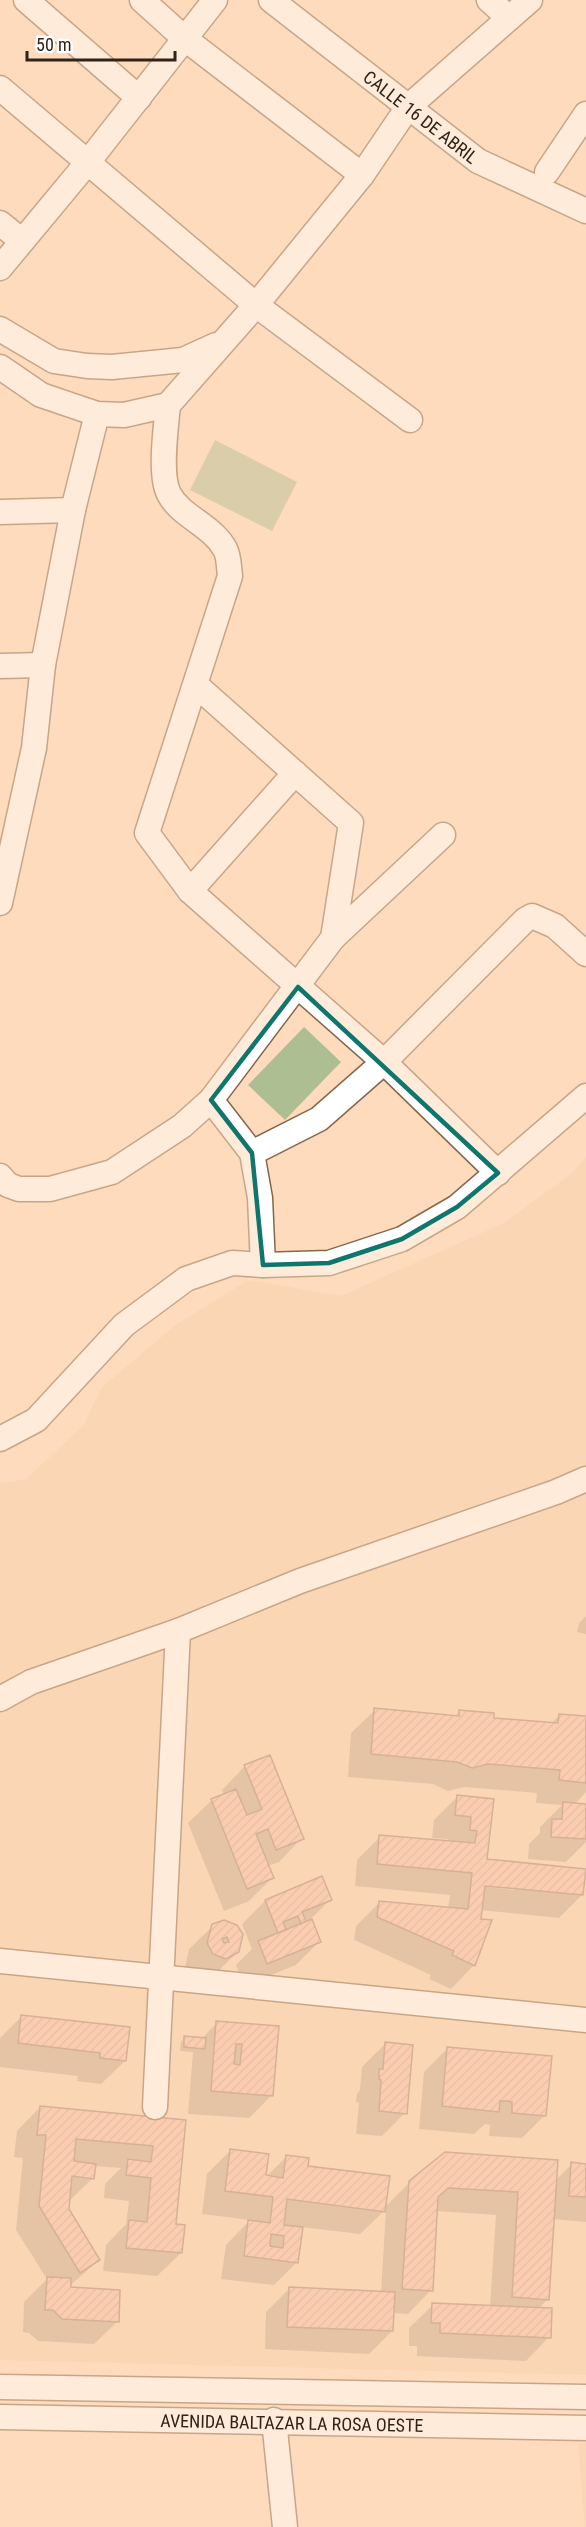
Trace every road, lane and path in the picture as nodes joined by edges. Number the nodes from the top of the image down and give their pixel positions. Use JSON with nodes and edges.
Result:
{"nodes":[{"id":1,"x":26,"y":0,"type":"edge"},
{"id":2,"x":141,"y":0,"type":"edge"},
{"id":3,"x":215,"y":0,"type":"edge"},
{"id":4,"x":271,"y":0,"type":"edge"},
{"id":5,"x":489,"y":0,"type":"edge"},
{"id":6,"x":530,"y":0,"type":"edge"},
{"id":7,"x":509,"y":18,"type":"junction"},
{"id":8,"x":184,"y":38,"type":"junction"},
{"id":9,"x":0,"y":88,"type":"edge"},
{"id":10,"x":139,"y":98,"type":"junction"},
{"id":11,"x":408,"y":107,"type":"junction"},
{"id":12,"x":586,"y":114,"type":"edge"},
{"id":13,"x":88,"y":162,"type":"junction"},
{"id":14,"x":547,"y":171,"type":"dead end"},
{"id":15,"x":362,"y":175,"type":"junction"},
{"id":16,"x":586,"y":211,"type":"edge"},
{"id":17,"x":0,"y":223,"type":"edge"},
{"id":18,"x":22,"y":241,"type":"junction"},
{"id":19,"x":0,"y":268,"type":"edge"},
{"id":20,"x":256,"y":305,"type":"junction"},
{"id":21,"x":0,"y":330,"type":"edge"},
{"id":22,"x":224,"y":341,"type":"junction"},
{"id":23,"x":0,"y":367,"type":"edge"},
{"id":24,"x":168,"y":405,"type":"junction"},
{"id":25,"x":97,"y":414,"type":"junction"},
{"id":26,"x":410,"y":420,"type":"dead end"},
{"id":27,"x":73,"y":510,"type":"junction"},
{"id":28,"x":0,"y":512,"type":"edge"},
{"id":29,"x":43,"y":665,"type":"junction"},
{"id":30,"x":0,"y":666,"type":"edge"},
{"id":31,"x":196,"y":685,"type":"junction"},
{"id":32,"x":295,"y":773,"type":"junction"},
{"id":33,"x":10,"y":819,"type":"edge"},
{"id":34,"x":443,"y":835,"type":"dead end"},
{"id":35,"x":190,"y":891,"type":"junction"},
{"id":36,"x":0,"y":903,"type":"edge"},
{"id":37,"x":333,"y":938,"type":"junction"},
{"id":38,"x":586,"y":954,"type":"edge"},
{"id":39,"x":298,"y":987,"type":"junction"},
{"id":40,"x":384,"y":1062,"type":"junction"},
{"id":41,"x":586,"y":1095,"type":"edge"},
{"id":42,"x":212,"y":1100,"type":"junction"},
{"id":43,"x":252,"y":1153,"type":"junction"},
{"id":44,"x":498,"y":1173,"type":"junction"},
{"id":45,"x":0,"y":1176,"type":"edge"},
{"id":46,"x":263,"y":1265,"type":"junction"},
{"id":47,"x":0,"y":1439,"type":"edge"},
{"id":48,"x":586,"y":1479,"type":"edge"},
{"id":49,"x":556,"y":1492,"type":"junction"},
{"id":50,"x":586,"y":1495,"type":"edge"},
{"id":51,"x":178,"y":1631,"type":"junction"},
{"id":52,"x":0,"y":1699,"type":"edge"},
{"id":53,"x":0,"y":1961,"type":"edge"},
{"id":54,"x":161,"y":1978,"type":"junction"},
{"id":55,"x":586,"y":2020,"type":"edge"},
{"id":56,"x":155,"y":2107,"type":"dead end"},
{"id":57,"x":0,"y":2387,"type":"edge"},
{"id":58,"x":586,"y":2397,"type":"edge"},
{"id":59,"x":0,"y":2416,"type":"edge"},
{"id":60,"x":274,"y":2420,"type":"junction"},
{"id":61,"x":586,"y":2428,"type":"edge"},
{"id":62,"x":285,"y":2527,"type":"edge"}],
"edges":[{"from":1,"to":10,"type":"street"},
{"from":2,"to":8,"type":"street"},
{"from":3,"to":8,"type":"street"},
{"from":4,"to":11,"type":"street","name":"CALLE 16 DE ABRIL"},
{"from":5,"to":7,"type":"street"},
{"from":6,"to":7,"type":"street"},
{"from":7,"to":11,"type":"street"},
{"from":8,"to":10,"type":"street"},
{"from":8,"to":15,"type":"street"},
{"from":9,"to":13,"type":"street"},
{"from":10,"to":13,"type":"street"},
{"from":11,"to":15,"type":"street"},
{"from":11,"to":16,"type":"street","name":"CALLE 16 DE ABRIL"},
{"from":12,"to":14,"type":"street"},
{"from":13,"to":18,"type":"street"},
{"from":13,"to":20,"type":"street"},
{"from":15,"to":20,"type":"street"},
{"from":17,"to":18,"type":"street"},
{"from":18,"to":19,"type":"street"},
{"from":20,"to":22,"type":"street"},
{"from":20,"to":26,"type":"street"},
{"from":21,"to":22,"type":"street"},
{"from":22,"to":24,"type":"street"},
{"from":23,"to":25,"type":"street"},
{"from":24,"to":25,"type":"street"},
{"from":24,"to":31,"type":"street"},
{"from":25,"to":27,"type":"street"},
{"from":27,"to":28,"type":"street"},
{"from":27,"to":29,"type":"street"},
{"from":29,"to":30,"type":"street"},
{"from":29,"to":33,"type":"street"},
{"from":31,"to":32,"type":"street"},
{"from":31,"to":35,"type":"street"},
{"from":32,"to":35,"type":"street"},
{"from":32,"to":37,"type":"street"},
{"from":33,"to":36,"type":"street"},
{"from":34,"to":37,"type":"street"},
{"from":35,"to":39,"type":"street"},
{"from":37,"to":39,"type":"street"},
{"from":38,"to":40,"type":"street"},
{"from":39,"to":40,"type":"street"},
{"from":39,"to":42,"type":"street"},
{"from":40,"to":43,"type":"street"},
{"from":40,"to":44,"type":"street"},
{"from":41,"to":44,"type":"street"},
{"from":42,"to":43,"type":"street"},
{"from":42,"to":45,"type":"street"},
{"from":43,"to":46,"type":"street"},
{"from":44,"to":46,"type":"street"},
{"from":46,"to":47,"type":"street"},
{"from":48,"to":49,"type":"street"},
{"from":49,"to":50,"type":"street"},
{"from":49,"to":51,"type":"street"},
{"from":51,"to":52,"type":"street"},
{"from":51,"to":54,"type":"street"},
{"from":53,"to":54,"type":"street"},
{"from":54,"to":55,"type":"street"},
{"from":54,"to":56,"type":"street"},
{"from":57,"to":58,"type":"street","name":"AVENIDA BALTAZAR LA ROSA OESTE"},
{"from":59,"to":60,"type":"street","name":"AVENIDA BALTAZAR LA ROSA OESTE"},
{"from":60,"to":61,"type":"street","name":"AVENIDA BALTAZAR LA ROSA OESTE"},
{"from":60,"to":62,"type":"street"}]}
